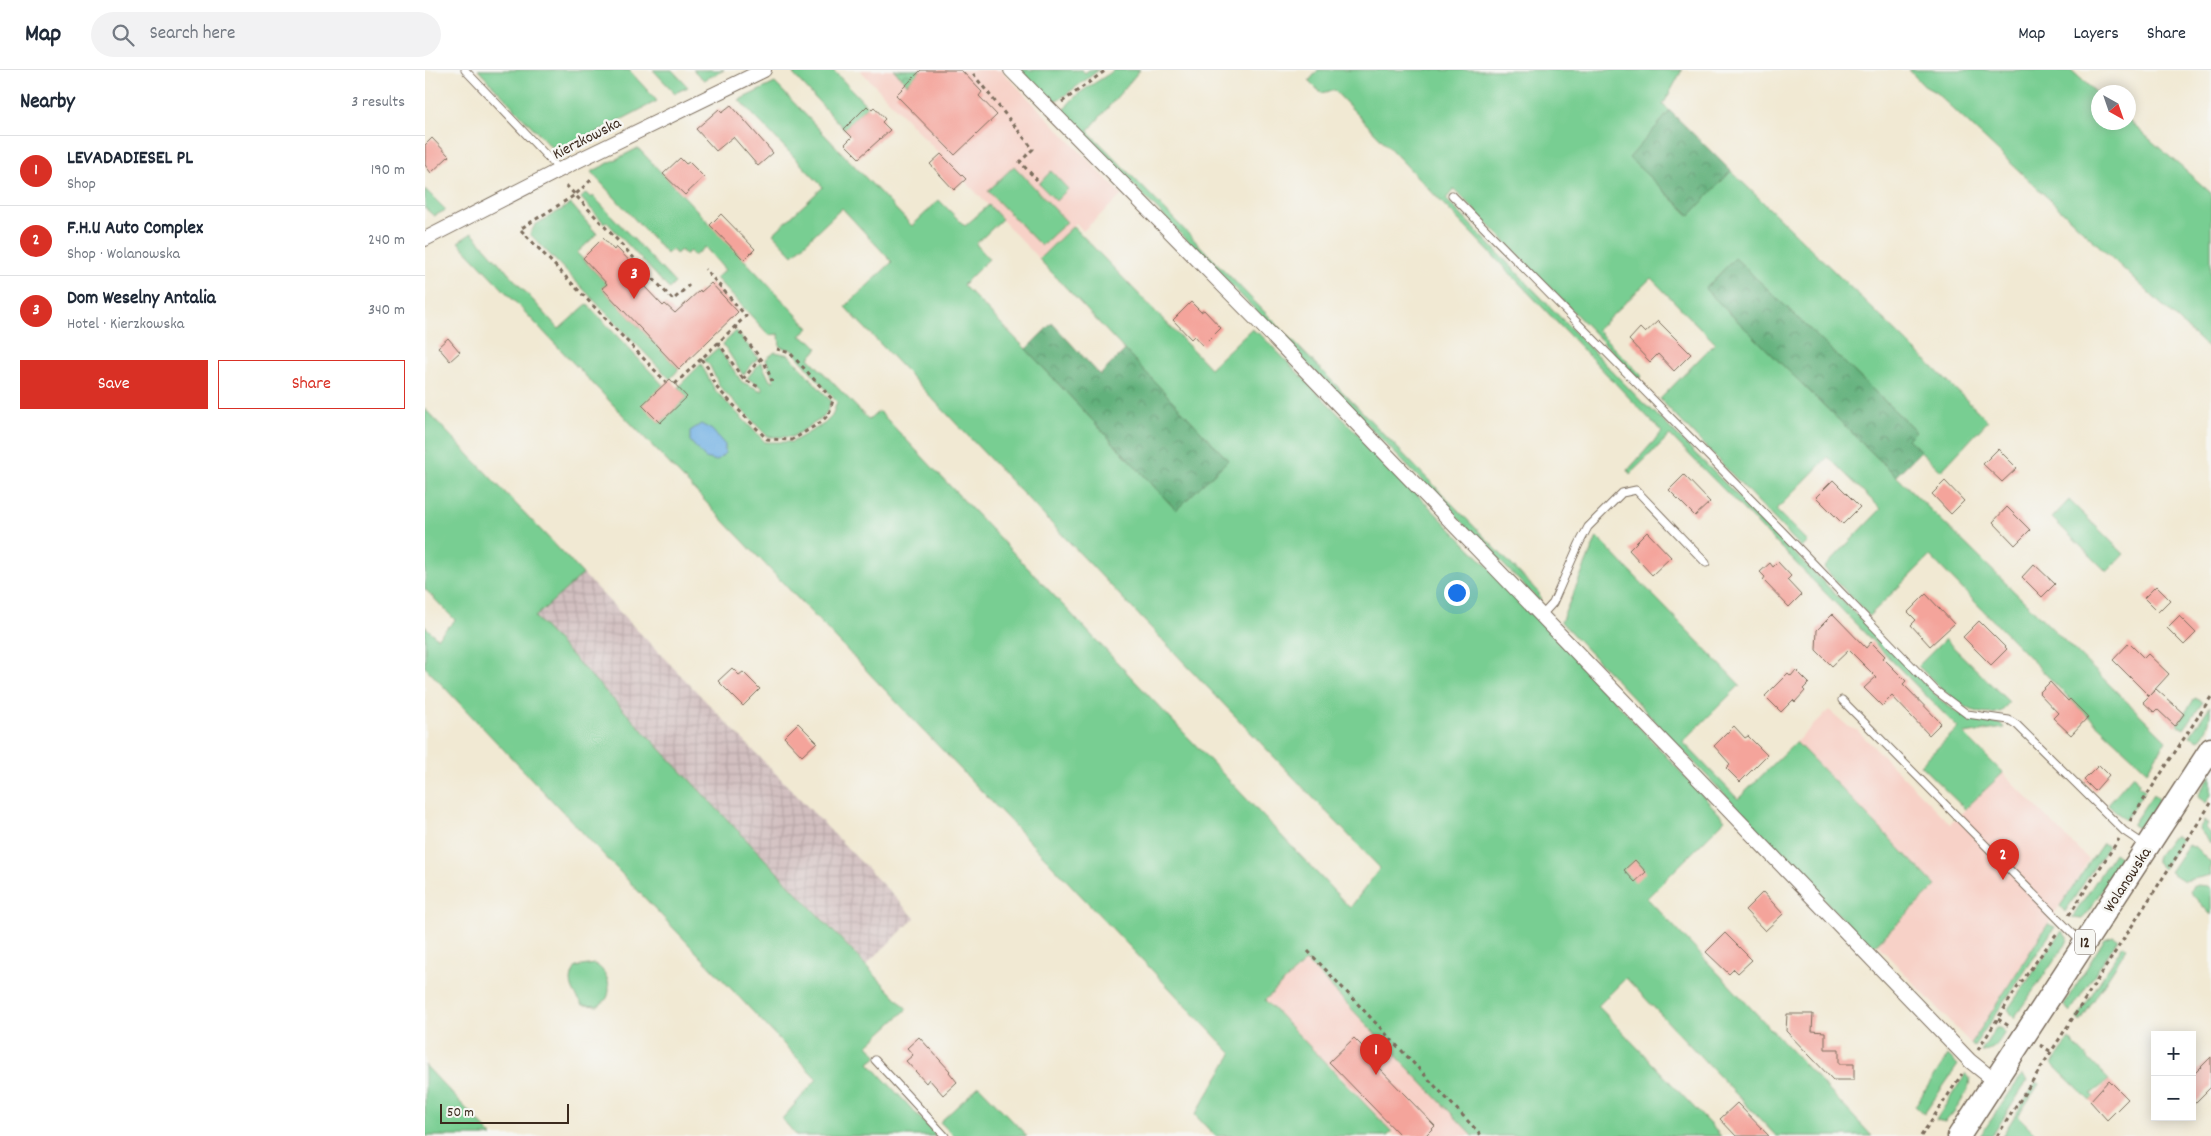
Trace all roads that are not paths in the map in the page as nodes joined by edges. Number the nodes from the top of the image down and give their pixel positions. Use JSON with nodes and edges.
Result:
{"nodes":[{"id":1,"x":465,"y":70,"type":"edge"},
{"id":2,"x":764,"y":70,"type":"edge"},
{"id":3,"x":1011,"y":70,"type":"edge"},
{"id":4,"x":559,"y":170,"type":"junction"},
{"id":5,"x":1451,"y":196,"type":"dead end"},
{"id":6,"x":425,"y":239,"type":"edge"},
{"id":7,"x":1706,"y":563,"type":"dead end"},
{"id":8,"x":1541,"y":615,"type":"junction"},
{"id":9,"x":1842,"y":700,"type":"dead end"},
{"id":10,"x":2211,"y":749,"type":"edge"},
{"id":11,"x":2147,"y":846,"type":"junction"},
{"id":12,"x":2084,"y":945,"type":"junction"},
{"id":13,"x":875,"y":1060,"type":"dead end"},
{"id":14,"x":1995,"y":1082,"type":"junction"},
{"id":15,"x":945,"y":1136,"type":"edge"},
{"id":16,"x":1959,"y":1136,"type":"edge"}],
"edges":[{"from":1,"to":4,"type":"lane"},
{"from":2,"to":4,"type":"street","name":"Kierzkowska"},
{"from":3,"to":8,"type":"street"},
{"from":4,"to":6,"type":"street","name":"Kierzkowska"},
{"from":5,"to":11,"type":"lane"},
{"from":7,"to":8,"type":"lane"},
{"from":8,"to":14,"type":"street"},
{"from":9,"to":12,"type":"lane"},
{"from":10,"to":11,"type":"main road","name":"Wolanowska","number":"12"},
{"from":11,"to":12,"type":"main road","name":"Wolanowska","number":"12"},
{"from":12,"to":14,"type":"main road","name":"Wolanowska","number":"12"},
{"from":13,"to":15,"type":"lane"},
{"from":14,"to":16,"type":"main road","name":"Wolanowska","number":"12"}]}
